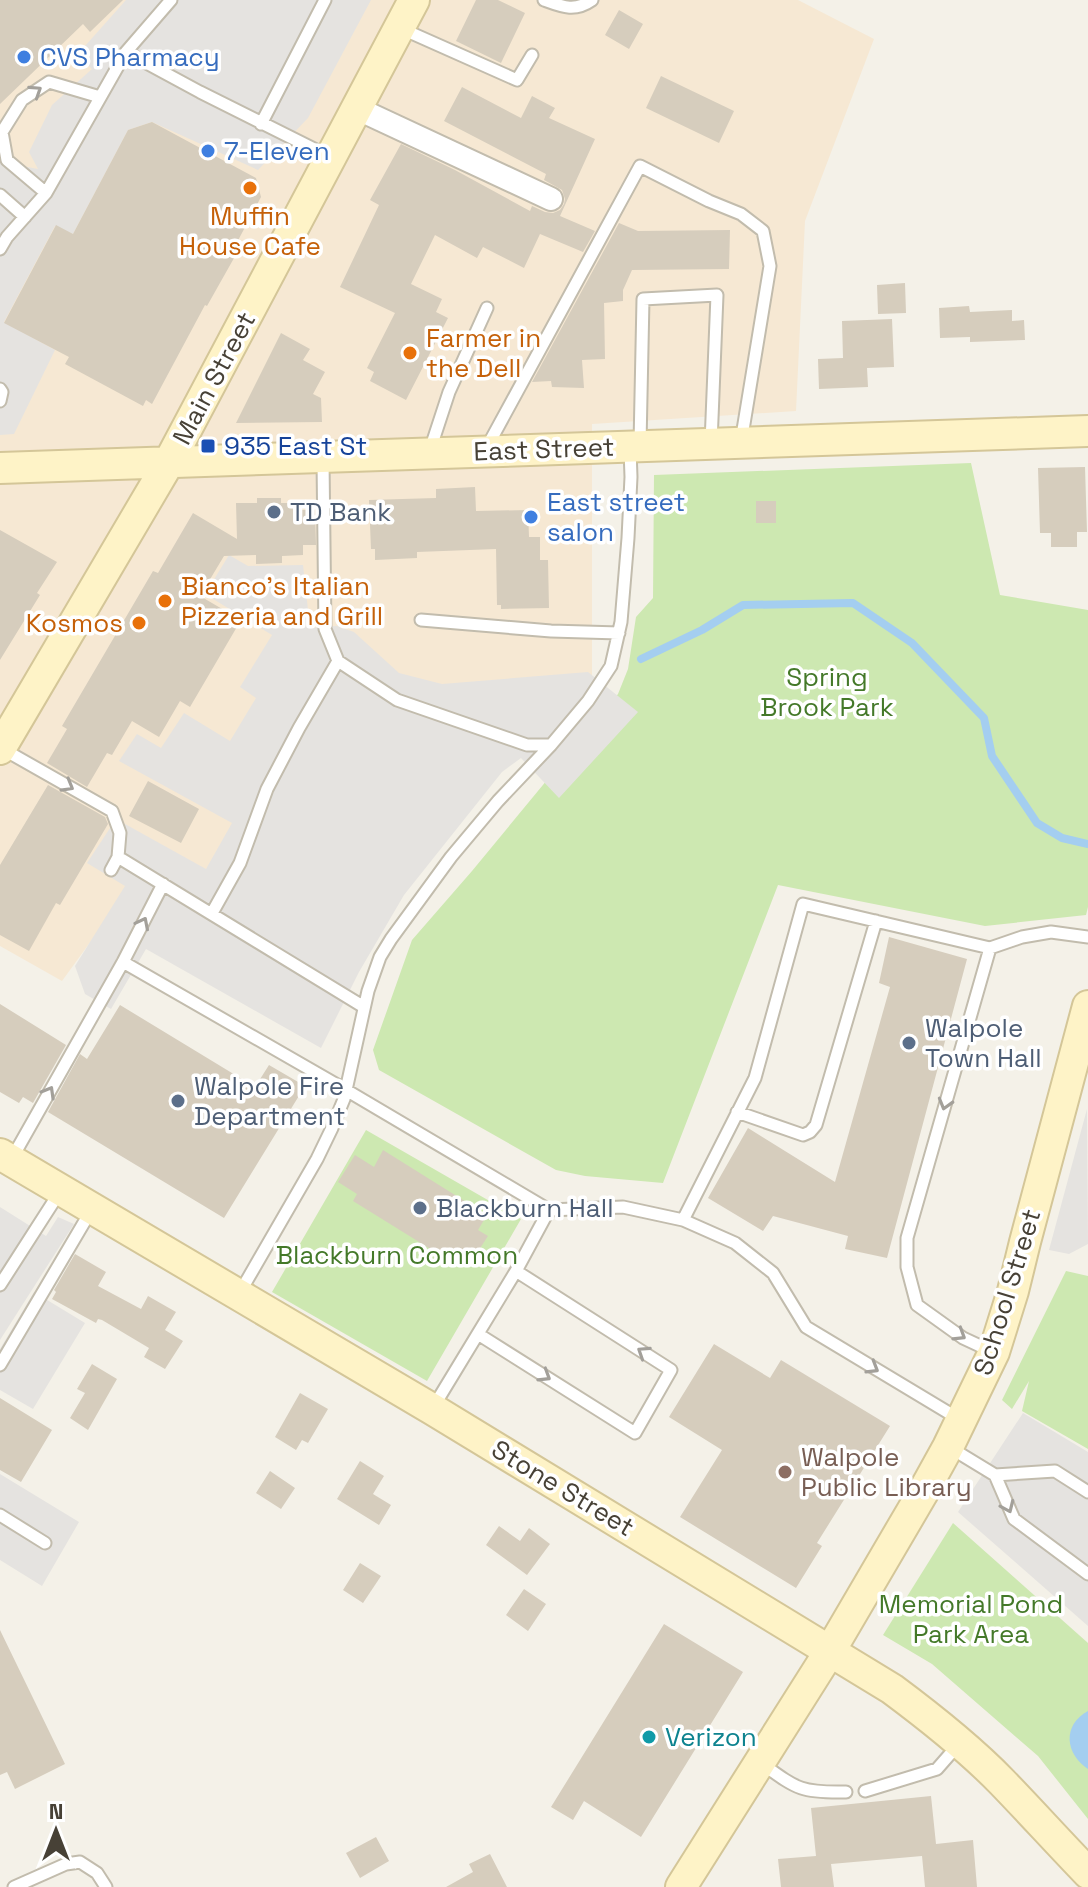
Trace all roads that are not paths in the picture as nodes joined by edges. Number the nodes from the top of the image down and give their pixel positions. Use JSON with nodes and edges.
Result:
{"nodes":[{"id":1,"x":171,"y":0,"type":"edge"},
{"id":2,"x":325,"y":0,"type":"edge"},
{"id":3,"x":414,"y":0,"type":"edge"},
{"id":4,"x":544,"y":0,"type":"edge"},
{"id":5,"x":592,"y":0,"type":"edge"},
{"id":6,"x":399,"y":27,"type":"junction"},
{"id":7,"x":126,"y":52,"type":"junction"},
{"id":8,"x":532,"y":55,"type":"dead end"},
{"id":9,"x":100,"y":97,"type":"junction"},
{"id":10,"x":356,"y":108,"type":"junction"},
{"id":11,"x":261,"y":124,"type":"junction"},
{"id":12,"x":330,"y":158,"type":"junction"},
{"id":13,"x":46,"y":193,"type":"junction"},
{"id":14,"x":0,"y":195,"type":"edge"},
{"id":15,"x":551,"y":199,"type":"dead end"},
{"id":16,"x":25,"y":217,"type":"junction"},
{"id":17,"x":0,"y":249,"type":"edge"},
{"id":18,"x":487,"y":308,"type":"dead end"},
{"id":19,"x":0,"y":389,"type":"edge"},
{"id":20,"x":0,"y":401,"type":"edge"},
{"id":21,"x":1088,"y":431,"type":"edge"},
{"id":22,"x":726,"y":443,"type":"junction"},
{"id":23,"x":635,"y":446,"type":"junction"},
{"id":24,"x":484,"y":451,"type":"junction"},
{"id":25,"x":429,"y":453,"type":"junction"},
{"id":26,"x":323,"y":457,"type":"junction"},
{"id":27,"x":169,"y":462,"type":"junction"},
{"id":28,"x":0,"y":468,"type":"edge"},
{"id":29,"x":421,"y":620,"type":"dead end"},
{"id":30,"x":619,"y":633,"type":"junction"},
{"id":31,"x":338,"y":661,"type":"junction"},
{"id":32,"x":551,"y":745,"type":"junction"},
{"id":33,"x":0,"y":748,"type":"edge"},
{"id":34,"x":118,"y":857,"type":"junction"},
{"id":35,"x":111,"y":870,"type":"dead end"},
{"id":36,"x":163,"y":884,"type":"junction"},
{"id":37,"x":212,"y":913,"type":"junction"},
{"id":38,"x":876,"y":921,"type":"junction"},
{"id":39,"x":1088,"y":937,"type":"edge"},
{"id":40,"x":990,"y":948,"type":"junction"},
{"id":41,"x":123,"y":962,"type":"junction"},
{"id":42,"x":1088,"y":1006,"type":"edge"},
{"id":43,"x":364,"y":1007,"type":"junction"},
{"id":44,"x":346,"y":1090,"type":"junction"},
{"id":45,"x":737,"y":1112,"type":"junction"},
{"id":46,"x":5,"y":1157,"type":"edge"},
{"id":47,"x":61,"y":1190,"type":"junction"},
{"id":48,"x":93,"y":1208,"type":"junction"},
{"id":49,"x":549,"y":1210,"type":"junction"},
{"id":50,"x":683,"y":1220,"type":"junction"},
{"id":51,"x":516,"y":1271,"type":"junction"},
{"id":52,"x":0,"y":1285,"type":"edge"},
{"id":53,"x":238,"y":1294,"type":"junction"},
{"id":54,"x":478,"y":1334,"type":"junction"},
{"id":55,"x":994,"y":1352,"type":"junction"},
{"id":56,"x":0,"y":1365,"type":"edge"},
{"id":57,"x":432,"y":1409,"type":"junction"},
{"id":58,"x":955,"y":1434,"type":"junction"},
{"id":59,"x":995,"y":1475,"type":"junction"},
{"id":60,"x":1088,"y":1492,"type":"edge"},
{"id":61,"x":0,"y":1515,"type":"edge"},
{"id":62,"x":45,"y":1543,"type":"dead end"},
{"id":63,"x":1088,"y":1574,"type":"edge"},
{"id":64,"x":830,"y":1651,"type":"junction"},
{"id":65,"x":960,"y":1743,"type":"junction"},
{"id":66,"x":760,"y":1763,"type":"junction"},
{"id":67,"x":865,"y":1791,"type":"dead end"},
{"id":68,"x":846,"y":1792,"type":"dead end"},
{"id":69,"x":1088,"y":1873,"type":"edge"},
{"id":70,"x":14,"y":1887,"type":"edge"},
{"id":71,"x":106,"y":1887,"type":"edge"},
{"id":72,"x":681,"y":1887,"type":"edge"}],
"edges":[{"from":1,"to":7,"type":"lane"},
{"from":2,"to":11,"type":"lane"},
{"from":3,"to":6,"type":"street","name":"Main Street"},
{"from":4,"to":5,"type":"lane"},
{"from":6,"to":8,"type":"lane"},
{"from":6,"to":10,"type":"street","name":"Main Street"},
{"from":7,"to":9,"type":"lane"},
{"from":7,"to":11,"type":"lane"},
{"from":9,"to":13,"type":"lane"},
{"from":13,"to":9,"type":"lane","one_way":true},
{"from":10,"to":12,"type":"street","name":"Main Street"},
{"from":10,"to":15,"type":"street"},
{"from":11,"to":12,"type":"lane"},
{"from":12,"to":27,"type":"street","name":"Main Street"},
{"from":13,"to":16,"type":"lane"},
{"from":14,"to":16,"type":"lane"},
{"from":16,"to":17,"type":"lane"},
{"from":18,"to":25,"type":"lane"},
{"from":19,"to":20,"type":"lane"},
{"from":21,"to":22,"type":"street","name":"East Street"},
{"from":22,"to":23,"type":"street","name":"East Street"},
{"from":22,"to":23,"type":"lane"},
{"from":22,"to":24,"type":"lane"},
{"from":23,"to":24,"type":"street","name":"East Street"},
{"from":23,"to":30,"type":"lane"},
{"from":24,"to":25,"type":"street","name":"East Street"},
{"from":25,"to":26,"type":"street","name":"East Street"},
{"from":26,"to":27,"type":"street","name":"East Street"},
{"from":26,"to":31,"type":"lane"},
{"from":27,"to":28,"type":"street","name":"East Street"},
{"from":27,"to":33,"type":"street","name":"Main Street"},
{"from":29,"to":30,"type":"lane"},
{"from":30,"to":32,"type":"lane"},
{"from":31,"to":32,"type":"lane"},
{"from":31,"to":37,"type":"lane"},
{"from":32,"to":43,"type":"lane"},
{"from":33,"to":34,"type":"lane","one_way":true},
{"from":34,"to":35,"type":"lane"},
{"from":34,"to":36,"type":"lane"},
{"from":36,"to":37,"type":"lane"},
{"from":41,"to":36,"type":"lane","one_way":true},
{"from":37,"to":43,"type":"lane"},
{"from":38,"to":40,"type":"lane"},
{"from":38,"to":45,"type":"lane"},
{"from":38,"to":45,"type":"lane"},
{"from":39,"to":40,"type":"lane"},
{"from":40,"to":55,"type":"lane","one_way":true},
{"from":41,"to":44,"type":"lane"},
{"from":46,"to":41,"type":"lane","one_way":true},
{"from":42,"to":55,"type":"street","name":"School Street"},
{"from":43,"to":44,"type":"lane"},
{"from":44,"to":49,"type":"lane"},
{"from":44,"to":53,"type":"lane"},
{"from":45,"to":50,"type":"lane"},
{"from":46,"to":47,"type":"street","name":"Stone Street"},
{"from":47,"to":48,"type":"street","name":"Stone Street"},
{"from":47,"to":52,"type":"lane"},
{"from":48,"to":53,"type":"street","name":"Stone Street"},
{"from":48,"to":56,"type":"lane"},
{"from":49,"to":50,"type":"lane"},
{"from":49,"to":51,"type":"lane"},
{"from":50,"to":58,"type":"lane","one_way":true},
{"from":51,"to":54,"type":"lane"},
{"from":54,"to":51,"type":"lane","one_way":true},
{"from":53,"to":57,"type":"street","name":"Stone Street"},
{"from":54,"to":57,"type":"lane"},
{"from":55,"to":58,"type":"street","name":"School Street"},
{"from":57,"to":64,"type":"street","name":"Stone Street"},
{"from":58,"to":59,"type":"lane"},
{"from":58,"to":64,"type":"street","name":"School Street"},
{"from":59,"to":60,"type":"lane"},
{"from":59,"to":63,"type":"lane","one_way":true},
{"from":61,"to":62,"type":"lane"},
{"from":64,"to":65,"type":"street","name":"Stone Street"},
{"from":64,"to":66,"type":"street","name":"School Street"},
{"from":65,"to":67,"type":"lane"},
{"from":65,"to":69,"type":"street","name":"Stone Street"},
{"from":66,"to":68,"type":"lane"},
{"from":66,"to":72,"type":"street","name":"School Street"},
{"from":70,"to":71,"type":"lane"}]}
